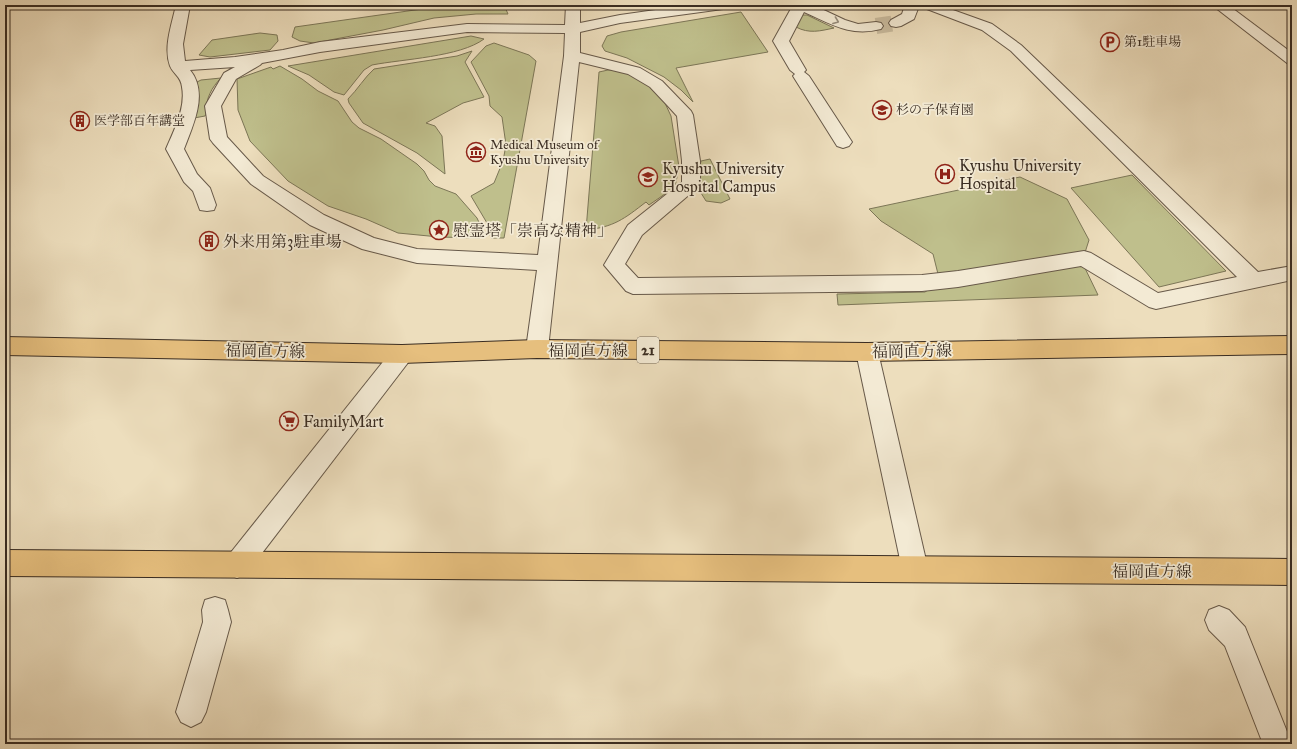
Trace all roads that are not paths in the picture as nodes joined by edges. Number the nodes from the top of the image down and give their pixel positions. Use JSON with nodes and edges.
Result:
{"nodes":[{"id":1,"x":183,"y":5,"type":"edge"},
{"id":2,"x":573,"y":5,"type":"edge"},
{"id":3,"x":723,"y":5,"type":"edge"},
{"id":4,"x":800,"y":5,"type":"edge"},
{"id":5,"x":912,"y":5,"type":"edge"},
{"id":6,"x":925,"y":5,"type":"edge"},
{"id":7,"x":1219,"y":5,"type":"edge"},
{"id":8,"x":896,"y":23,"type":"tunnel mouth"},
{"id":9,"x":876,"y":26,"type":"tunnel mouth"},
{"id":10,"x":572,"y":29,"type":"junction"},
{"id":11,"x":572,"y":56,"type":"junction"},
{"id":12,"x":263,"y":58,"type":"junction"},
{"id":13,"x":1292,"y":60,"type":"edge"},
{"id":14,"x":178,"y":66,"type":"junction"},
{"id":15,"x":843,"y":142,"type":"dead end"},
{"id":16,"x":207,"y":205,"type":"dead end"},
{"id":17,"x":547,"y":263,"type":"junction"},
{"id":18,"x":1292,"y":273,"type":"edge"},
{"id":19,"x":1254,"y":281,"type":"junction"},
{"id":20,"x":1292,"y":345,"type":"edge"},
{"id":21,"x":5,"y":346,"type":"edge"},
{"id":22,"x":537,"y":349,"type":"junction"},
{"id":23,"x":867,"y":352,"type":"junction"},
{"id":24,"x":402,"y":354,"type":"junction"},
{"id":25,"x":5,"y":563,"type":"edge"},
{"id":26,"x":237,"y":565,"type":"junction"},
{"id":27,"x":915,"y":569,"type":"junction"},
{"id":28,"x":1292,"y":572,"type":"edge"},
{"id":29,"x":215,"y":610,"type":"dead end"},
{"id":30,"x":1219,"y":620,"type":"dead end"},
{"id":31,"x":191,"y":712,"type":"dead end"},
{"id":32,"x":1278,"y":744,"type":"edge"}],
"edges":[{"from":1,"to":14,"type":"street"},
{"from":2,"to":10,"type":"street"},
{"from":3,"to":10,"type":"street"},
{"from":4,"to":9,"type":"street","one_way":true},
{"from":4,"to":15,"type":"street"},
{"from":5,"to":8,"type":"street"},
{"from":6,"to":19,"type":"street"},
{"from":7,"to":13,"type":"street"},
{"from":10,"to":11,"type":"street"},
{"from":10,"to":12,"type":"street"},
{"from":11,"to":17,"type":"street"},
{"from":11,"to":19,"type":"street"},
{"from":12,"to":14,"type":"street"},
{"from":12,"to":17,"type":"street"},
{"from":14,"to":16,"type":"street"},
{"from":17,"to":22,"type":"street"},
{"from":18,"to":19,"type":"street"},
{"from":20,"to":23,"type":"main road","name":"福岡直方線","number":"21"},
{"from":21,"to":24,"type":"main road","name":"福岡直方線","number":"21"},
{"from":22,"to":23,"type":"main road","name":"福岡直方線","number":"21"},
{"from":22,"to":24,"type":"main road","name":"福岡直方線","number":"21"},
{"from":23,"to":27,"type":"street"},
{"from":24,"to":26,"type":"street"},
{"from":25,"to":26,"type":"main road","name":"福岡直方線"},
{"from":26,"to":27,"type":"main road","name":"福岡直方線"},
{"from":27,"to":28,"type":"main road","name":"福岡直方線"},
{"from":29,"to":31,"type":"street"},
{"from":30,"to":32,"type":"street"}]}
